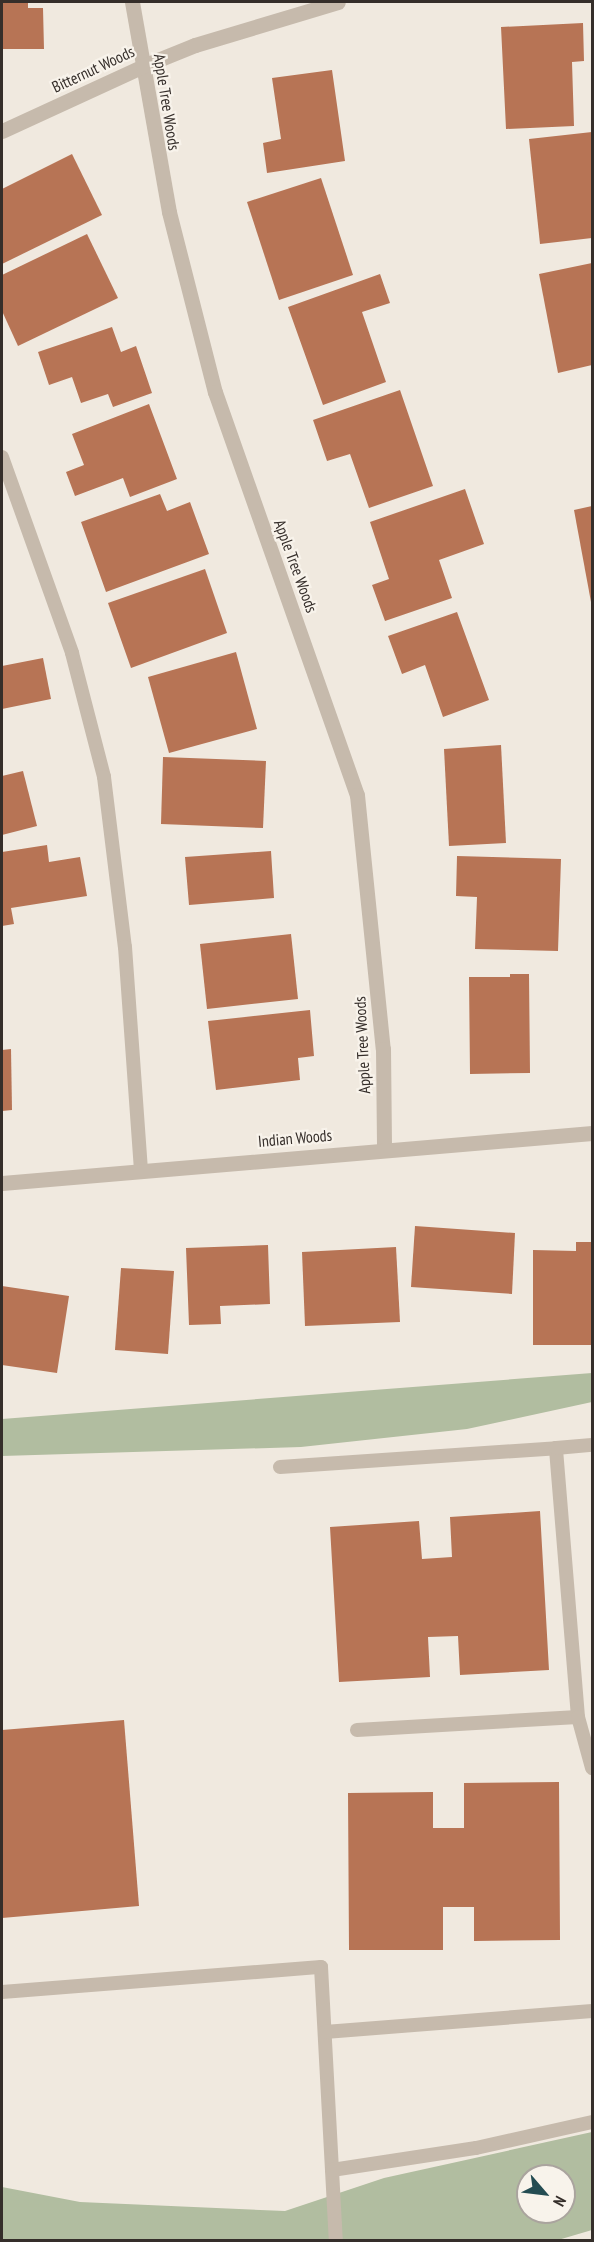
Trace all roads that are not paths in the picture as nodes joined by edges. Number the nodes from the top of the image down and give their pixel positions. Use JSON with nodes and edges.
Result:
{"nodes":[{"id":1,"x":132,"y":2,"type":"edge"},
{"id":2,"x":338,"y":2,"type":"edge"},
{"id":3,"x":143,"y":66,"type":"junction"},
{"id":4,"x":2,"y":131,"type":"edge"},
{"id":5,"x":2,"y":457,"type":"edge"},
{"id":6,"x":592,"y":1133,"type":"edge"},
{"id":7,"x":384,"y":1149,"type":"junction"},
{"id":8,"x":141,"y":1170,"type":"junction"},
{"id":9,"x":2,"y":1183,"type":"edge"},
{"id":10,"x":592,"y":1445,"type":"edge"},
{"id":11,"x":556,"y":1448,"type":"junction"},
{"id":12,"x":280,"y":1467,"type":"dead end"},
{"id":13,"x":578,"y":1717,"type":"junction"},
{"id":14,"x":357,"y":1730,"type":"dead end"},
{"id":15,"x":592,"y":1768,"type":"edge"},
{"id":16,"x":2,"y":1992,"type":"edge"},
{"id":17,"x":592,"y":2011,"type":"edge"},
{"id":18,"x":325,"y":2032,"type":"junction"},
{"id":19,"x":592,"y":2122,"type":"edge"},
{"id":20,"x":332,"y":2170,"type":"junction"},
{"id":21,"x":336,"y":2241,"type":"edge"}],
"edges":[{"from":1,"to":3,"type":"street","name":"Apple Tree Woods"},
{"from":2,"to":3,"type":"street","name":"Bitternut Woods"},
{"from":3,"to":4,"type":"street","name":"Bitternut Woods"},
{"from":3,"to":7,"type":"street","name":"Apple Tree Woods"},
{"from":5,"to":8,"type":"lane"},
{"from":6,"to":7,"type":"street","name":"Indian Woods"},
{"from":7,"to":8,"type":"street","name":"Indian Woods"},
{"from":8,"to":9,"type":"street","name":"Indian Woods"},
{"from":10,"to":11,"type":"lane"},
{"from":11,"to":12,"type":"lane"},
{"from":11,"to":13,"type":"lane"},
{"from":13,"to":14,"type":"lane"},
{"from":13,"to":15,"type":"lane"},
{"from":16,"to":18,"type":"lane"},
{"from":17,"to":18,"type":"lane"},
{"from":18,"to":20,"type":"lane"},
{"from":19,"to":20,"type":"lane"},
{"from":20,"to":21,"type":"lane"}]}
